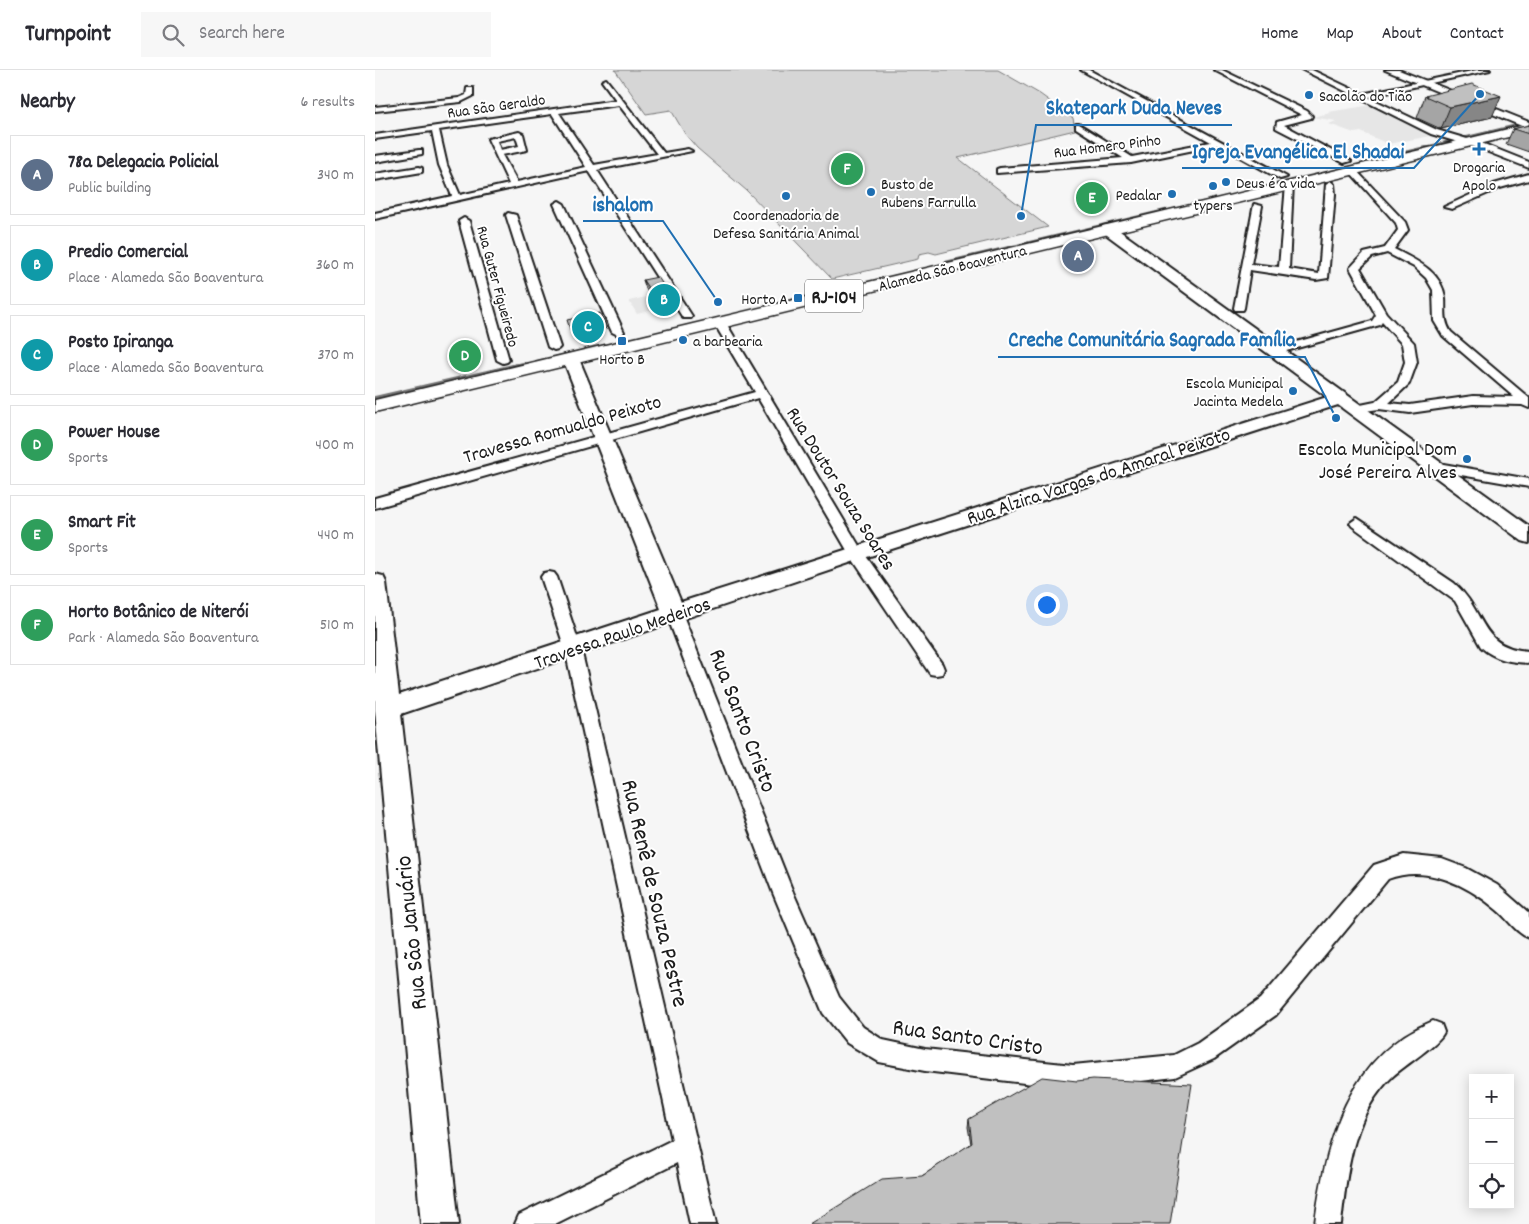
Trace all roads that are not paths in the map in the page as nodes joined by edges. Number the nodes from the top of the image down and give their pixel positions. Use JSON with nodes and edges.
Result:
{"nodes":[{"id":1,"x":1084,"y":70,"type":"edge"},
{"id":2,"x":1217,"y":70,"type":"edge"},
{"id":3,"x":1306,"y":70,"type":"edge"},
{"id":4,"x":1390,"y":70,"type":"edge"},
{"id":5,"x":1487,"y":70,"type":"edge"},
{"id":6,"x":606,"y":81,"type":"dead end"},
{"id":7,"x":1423,"y":84,"type":"junction"},
{"id":8,"x":470,"y":90,"type":"dead end"},
{"id":9,"x":1360,"y":97,"type":"junction"},
{"id":10,"x":621,"y":102,"type":"junction"},
{"id":11,"x":375,"y":109,"type":"edge"},
{"id":12,"x":554,"y":111,"type":"junction"},
{"id":13,"x":1529,"y":117,"type":"edge"},
{"id":14,"x":1515,"y":120,"type":"junction"},
{"id":15,"x":1079,"y":126,"type":"dead end"},
{"id":16,"x":1529,"y":127,"type":"edge"},
{"id":17,"x":435,"y":128,"type":"junction"},
{"id":18,"x":375,"y":137,"type":"edge"},
{"id":19,"x":1449,"y":137,"type":"junction"},
{"id":20,"x":1466,"y":141,"type":"junction"},
{"id":21,"x":1217,"y":143,"type":"junction"},
{"id":22,"x":688,"y":151,"type":"dead end"},
{"id":23,"x":419,"y":152,"type":"dead end"},
{"id":24,"x":497,"y":153,"type":"dead end"},
{"id":25,"x":662,"y":155,"type":"junction"},
{"id":26,"x":375,"y":159,"type":"edge"},
{"id":27,"x":1131,"y":160,"type":"junction"},
{"id":28,"x":1529,"y":165,"type":"edge"},
{"id":29,"x":1350,"y":166,"type":"junction"},
{"id":30,"x":593,"y":168,"type":"junction"},
{"id":31,"x":419,"y":170,"type":"dead end"},
{"id":32,"x":1000,"y":171,"type":"dead end"},
{"id":33,"x":375,"y":177,"type":"edge"},
{"id":34,"x":1529,"y":177,"type":"edge"},
{"id":35,"x":1287,"y":181,"type":"junction"},
{"id":36,"x":1330,"y":184,"type":"dead end"},
{"id":37,"x":514,"y":185,"type":"junction"},
{"id":38,"x":457,"y":198,"type":"junction"},
{"id":39,"x":559,"y":204,"type":"dead end"},
{"id":40,"x":1257,"y":206,"type":"dead end"},
{"id":41,"x":1449,"y":207,"type":"dead end"},
{"id":42,"x":511,"y":215,"type":"dead end"},
{"id":43,"x":375,"y":216,"type":"edge"},
{"id":44,"x":464,"y":221,"type":"dead end"},
{"id":45,"x":1108,"y":229,"type":"junction"},
{"id":46,"x":1388,"y":250,"type":"junction"},
{"id":47,"x":1246,"y":266,"type":"junction"},
{"id":48,"x":1284,"y":271,"type":"junction"},
{"id":49,"x":1239,"y":308,"type":"dead end"},
{"id":50,"x":1381,"y":315,"type":"junction"},
{"id":51,"x":687,"y":316,"type":"junction"},
{"id":52,"x":720,"y":323,"type":"junction"},
{"id":53,"x":618,"y":332,"type":"junction"},
{"id":54,"x":554,"y":347,"type":"junction"},
{"id":55,"x":1275,"y":351,"type":"junction"},
{"id":56,"x":571,"y":359,"type":"junction"},
{"id":57,"x":503,"y":360,"type":"junction"},
{"id":58,"x":375,"y":390,"type":"edge"},
{"id":59,"x":760,"y":394,"type":"junction"},
{"id":60,"x":1527,"y":403,"type":"edge"},
{"id":61,"x":1347,"y":405,"type":"junction"},
{"id":62,"x":1379,"y":405,"type":"junction"},
{"id":63,"x":375,"y":406,"type":"edge"},
{"id":64,"x":602,"y":437,"type":"junction"},
{"id":65,"x":1432,"y":466,"type":"junction"},
{"id":66,"x":1529,"y":483,"type":"edge"},
{"id":67,"x":375,"y":503,"type":"edge"},
{"id":68,"x":1357,"y":524,"type":"dead end"},
{"id":69,"x":1529,"y":536,"type":"edge"},
{"id":70,"x":856,"y":552,"type":"junction"},
{"id":71,"x":549,"y":577,"type":"dead end"},
{"id":72,"x":375,"y":582,"type":"edge"},
{"id":73,"x":675,"y":613,"type":"junction"},
{"id":74,"x":573,"y":649,"type":"junction"},
{"id":75,"x":1529,"y":657,"type":"edge"},
{"id":76,"x":937,"y":668,"type":"dead end"},
{"id":77,"x":387,"y":709,"type":"junction"},
{"id":78,"x":1529,"y":928,"type":"edge"},
{"id":79,"x":1433,"y":1032,"type":"dead end"},
{"id":80,"x":686,"y":1146,"type":"junction"},
{"id":81,"x":439,"y":1224,"type":"edge"},
{"id":82,"x":528,"y":1224,"type":"edge"},
{"id":83,"x":703,"y":1224,"type":"edge"},
{"id":84,"x":1328,"y":1224,"type":"edge"}],
"edges":[{"from":1,"to":21,"type":"street"},
{"from":2,"to":29,"type":"street"},
{"from":3,"to":9,"type":"street"},
{"from":4,"to":7,"type":"street"},
{"from":5,"to":7,"type":"street"},
{"from":6,"to":10,"type":"street"},
{"from":7,"to":9,"type":"street"},
{"from":7,"to":14,"type":"street"},
{"from":8,"to":11,"type":"street"},
{"from":9,"to":19,"type":"street"},
{"from":10,"to":12,"type":"street","name":"Rua São Geraldo"},
{"from":10,"to":25,"type":"street"},
{"from":12,"to":17,"type":"street","name":"Rua São Geraldo"},
{"from":12,"to":30,"type":"street"},
{"from":13,"to":14,"type":"highway","name":"Alameda São Boaventura","number":"RJ-104"},
{"from":14,"to":16,"type":"street"},
{"from":14,"to":19,"type":"highway","name":"Alameda São Boaventura","number":"RJ-104"},
{"from":15,"to":27,"type":"street"},
{"from":16,"to":20,"type":"highway","name":"Alameda São Boaventura","number":"RJ-104"},
{"from":17,"to":18,"type":"street","name":"Rua São Geraldo"},
{"from":17,"to":38,"type":"street"},
{"from":19,"to":20,"type":"street"},
{"from":19,"to":29,"type":"highway","name":"Alameda São Boaventura","number":"RJ-104"},
{"from":20,"to":28,"type":"street"},
{"from":20,"to":29,"type":"highway","name":"Alameda São Boaventura","number":"RJ-104"},
{"from":21,"to":27,"type":"street","name":"Rua Homero Pinho"},
{"from":21,"to":35,"type":"street"},
{"from":22,"to":25,"type":"street"},
{"from":23,"to":26,"type":"street"},
{"from":24,"to":37,"type":"street"},
{"from":25,"to":30,"type":"street"},
{"from":27,"to":32,"type":"street","name":"Rua Homero Pinho"},
{"from":29,"to":35,"type":"highway","name":"Alameda São Boaventura","number":"RJ-104"},
{"from":29,"to":46,"type":"street"},
{"from":30,"to":37,"type":"street"},
{"from":30,"to":51,"type":"street"},
{"from":31,"to":33,"type":"street"},
{"from":34,"to":41,"type":"street"},
{"from":35,"to":45,"type":"highway","name":"Alameda São Boaventura","number":"RJ-104"},
{"from":35,"to":48,"type":"street"},
{"from":35,"to":51,"type":"highway","name":"Alameda São Boaventura","number":"RJ-104"},
{"from":36,"to":48,"type":"street"},
{"from":37,"to":38,"type":"street"},
{"from":38,"to":43,"type":"street"},
{"from":39,"to":53,"type":"street"},
{"from":40,"to":47,"type":"street"},
{"from":42,"to":54,"type":"street"},
{"from":44,"to":57,"type":"street","name":"Rua Guter Figueiredo"},
{"from":45,"to":52,"type":"highway","name":"Alameda São Boaventura","number":"RJ-104"},
{"from":45,"to":55,"type":"street"},
{"from":46,"to":50,"type":"street"},
{"from":46,"to":60,"type":"street"},
{"from":47,"to":48,"type":"street"},
{"from":47,"to":49,"type":"street"},
{"from":50,"to":55,"type":"street"},
{"from":50,"to":62,"type":"street"},
{"from":51,"to":53,"type":"highway","name":"Alameda São Boaventura","number":"RJ-104"},
{"from":52,"to":56,"type":"highway","name":"Alameda São Boaventura","number":"RJ-104"},
{"from":52,"to":59,"type":"street","name":"Rua Doutor Souza Soares"},
{"from":53,"to":54,"type":"highway","name":"Alameda São Boaventura","number":"RJ-104"},
{"from":54,"to":57,"type":"highway","name":"Alameda São Boaventura","number":"RJ-104"},
{"from":55,"to":61,"type":"street"},
{"from":56,"to":63,"type":"highway","name":"Alameda São Boaventura","number":"RJ-104"},
{"from":56,"to":64,"type":"street","name":"Rua Santo Cristo"},
{"from":57,"to":58,"type":"highway","name":"Alameda São Boaventura","number":"RJ-104"},
{"from":59,"to":64,"type":"street","name":"Travessa Romualdo Peixoto"},
{"from":59,"to":70,"type":"street","name":"Rua Doutor Souza Soares"},
{"from":60,"to":62,"type":"street"},
{"from":61,"to":62,"type":"street"},
{"from":61,"to":65,"type":"street"},
{"from":61,"to":70,"type":"street","name":"Rua Alzira Vargas do Amaral Peixoto"},
{"from":64,"to":67,"type":"street","name":"Travessa Romualdo Peixoto"},
{"from":64,"to":73,"type":"street","name":"Rua Santo Cristo"},
{"from":65,"to":66,"type":"street"},
{"from":65,"to":69,"type":"street"},
{"from":68,"to":75,"type":"street"},
{"from":70,"to":73,"type":"street","name":"Travessa Paulo Medeiros"},
{"from":70,"to":76,"type":"street","name":"Rua Doutor Souza Soares"},
{"from":71,"to":74,"type":"street","name":"Rua Renê de Souza Pestre"},
{"from":72,"to":77,"type":"street","name":"Rua São Januário"},
{"from":73,"to":74,"type":"street","name":"Travessa Paulo Medeiros"},
{"from":73,"to":78,"type":"street","name":"Rua Santo Cristo"},
{"from":74,"to":77,"type":"street","name":"Travessa Paulo Medeiros"},
{"from":74,"to":80,"type":"street","name":"Rua Renê de Souza Pestre"},
{"from":77,"to":81,"type":"street","name":"Rua São Januário"},
{"from":79,"to":84,"type":"street"},
{"from":80,"to":82,"type":"street"},
{"from":80,"to":83,"type":"street","name":"Rua Renê de Souza Pestre"}]}
